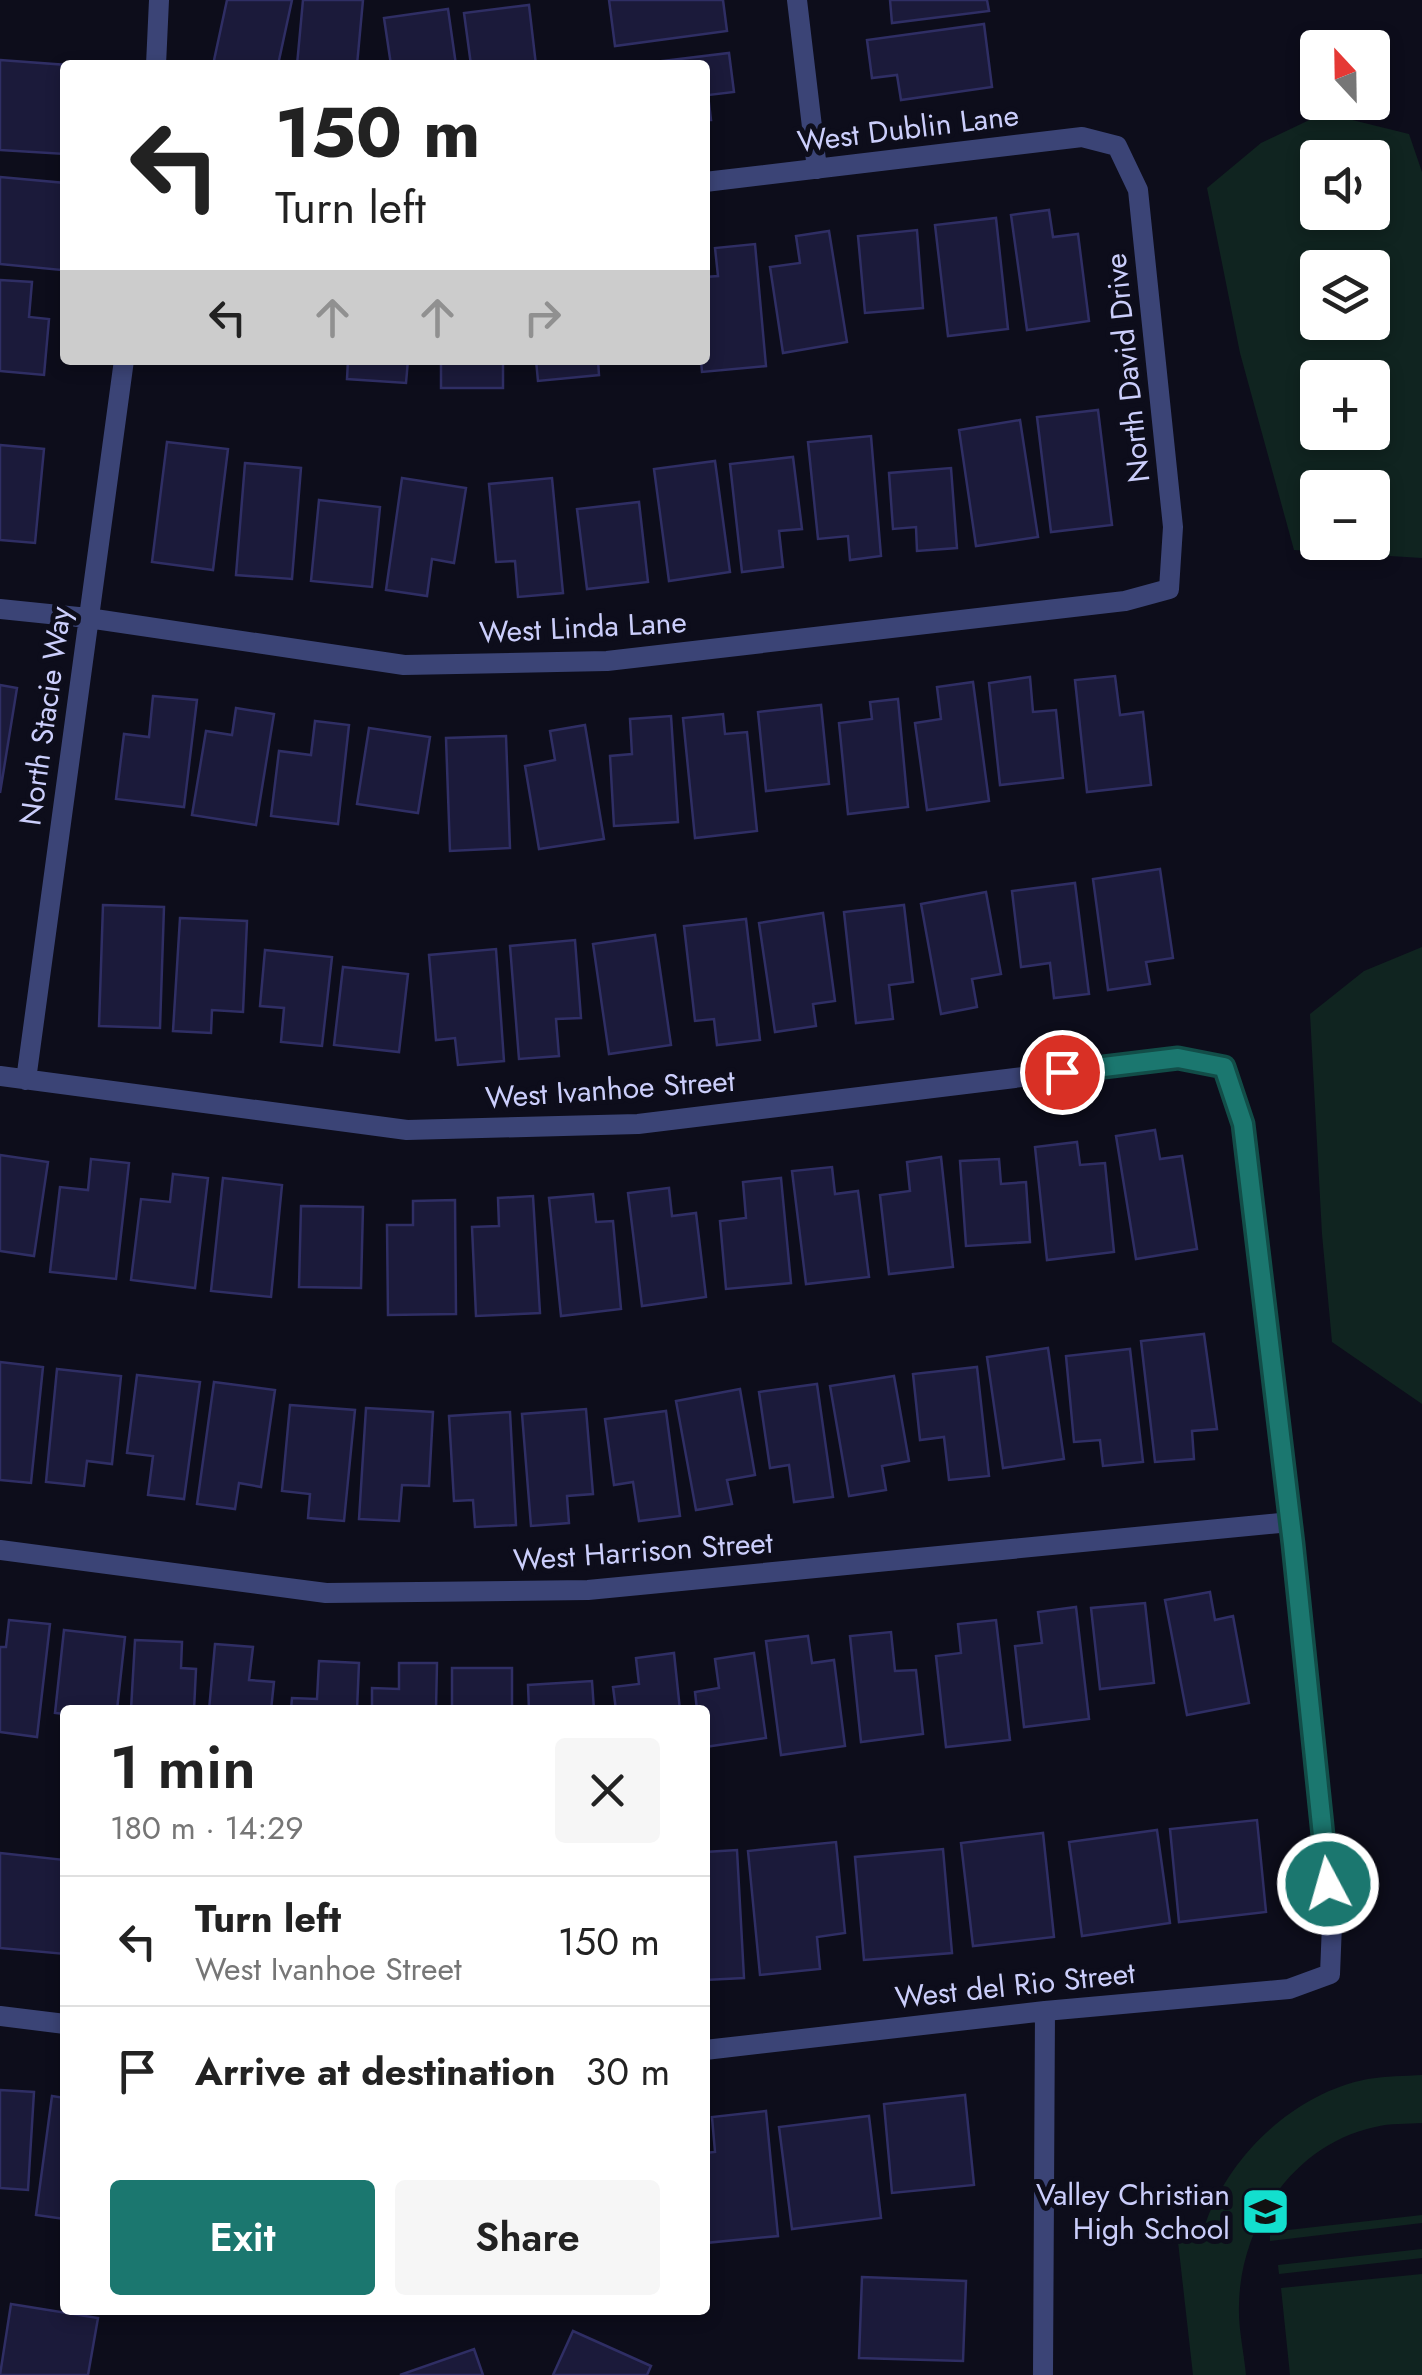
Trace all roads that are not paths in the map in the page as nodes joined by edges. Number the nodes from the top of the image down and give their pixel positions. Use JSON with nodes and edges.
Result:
{"nodes":[{"id":1,"x":159,"y":0,"type":"edge"},
{"id":2,"x":797,"y":0,"type":"edge"},
{"id":3,"x":156,"y":60,"type":"edge"},
{"id":4,"x":1117,"y":146,"type":"joint"},
{"id":5,"x":818,"y":169,"type":"junction"},
{"id":6,"x":710,"y":181,"type":"edge"},
{"id":7,"x":123,"y":365,"type":"edge"},
{"id":8,"x":1168,"y":589,"type":"joint"},
{"id":9,"x":0,"y":609,"type":"edge"},
{"id":10,"x":88,"y":618,"type":"junction"},
{"id":11,"x":0,"y":1076,"type":"edge"},
{"id":12,"x":26,"y":1080,"type":"junction"},
{"id":13,"x":1290,"y":1522,"type":"junction"},
{"id":14,"x":0,"y":1550,"type":"edge"},
{"id":15,"x":1045,"y":2011,"type":"junction"},
{"id":16,"x":0,"y":2016,"type":"edge"},
{"id":17,"x":60,"y":2023,"type":"edge"},
{"id":18,"x":710,"y":2049,"type":"edge"},
{"id":19,"x":1043,"y":2375,"type":"edge"}],
"edges":[{"from":1,"to":3,"type":"street"},
{"from":2,"to":5,"type":"street"},
{"from":4,"to":5,"type":"street","name":"West Dublin Lane"},
{"from":4,"to":8,"type":"street","name":"North David Drive"},
{"from":5,"to":6,"type":"street","name":"West Dublin Lane"},
{"from":7,"to":10,"type":"street","name":"North Stacie Way"},
{"from":8,"to":10,"type":"street","name":"West Linda Lane"},
{"from":9,"to":10,"type":"street","name":"West Linda Lane"},
{"from":10,"to":12,"type":"street","name":"North Stacie Way"},
{"from":11,"to":12,"type":"street","name":"West Ivanhoe Street"},
{"from":12,"to":13,"type":"street","name":"West Ivanhoe Street"},
{"from":13,"to":14,"type":"street","name":"West Harrison Street"},
{"from":13,"to":15,"type":"street","name":"West del Rio Street"},
{"from":15,"to":18,"type":"street","name":"West del Rio Street"},
{"from":15,"to":19,"type":"street"},
{"from":16,"to":17,"type":"street"}]}
